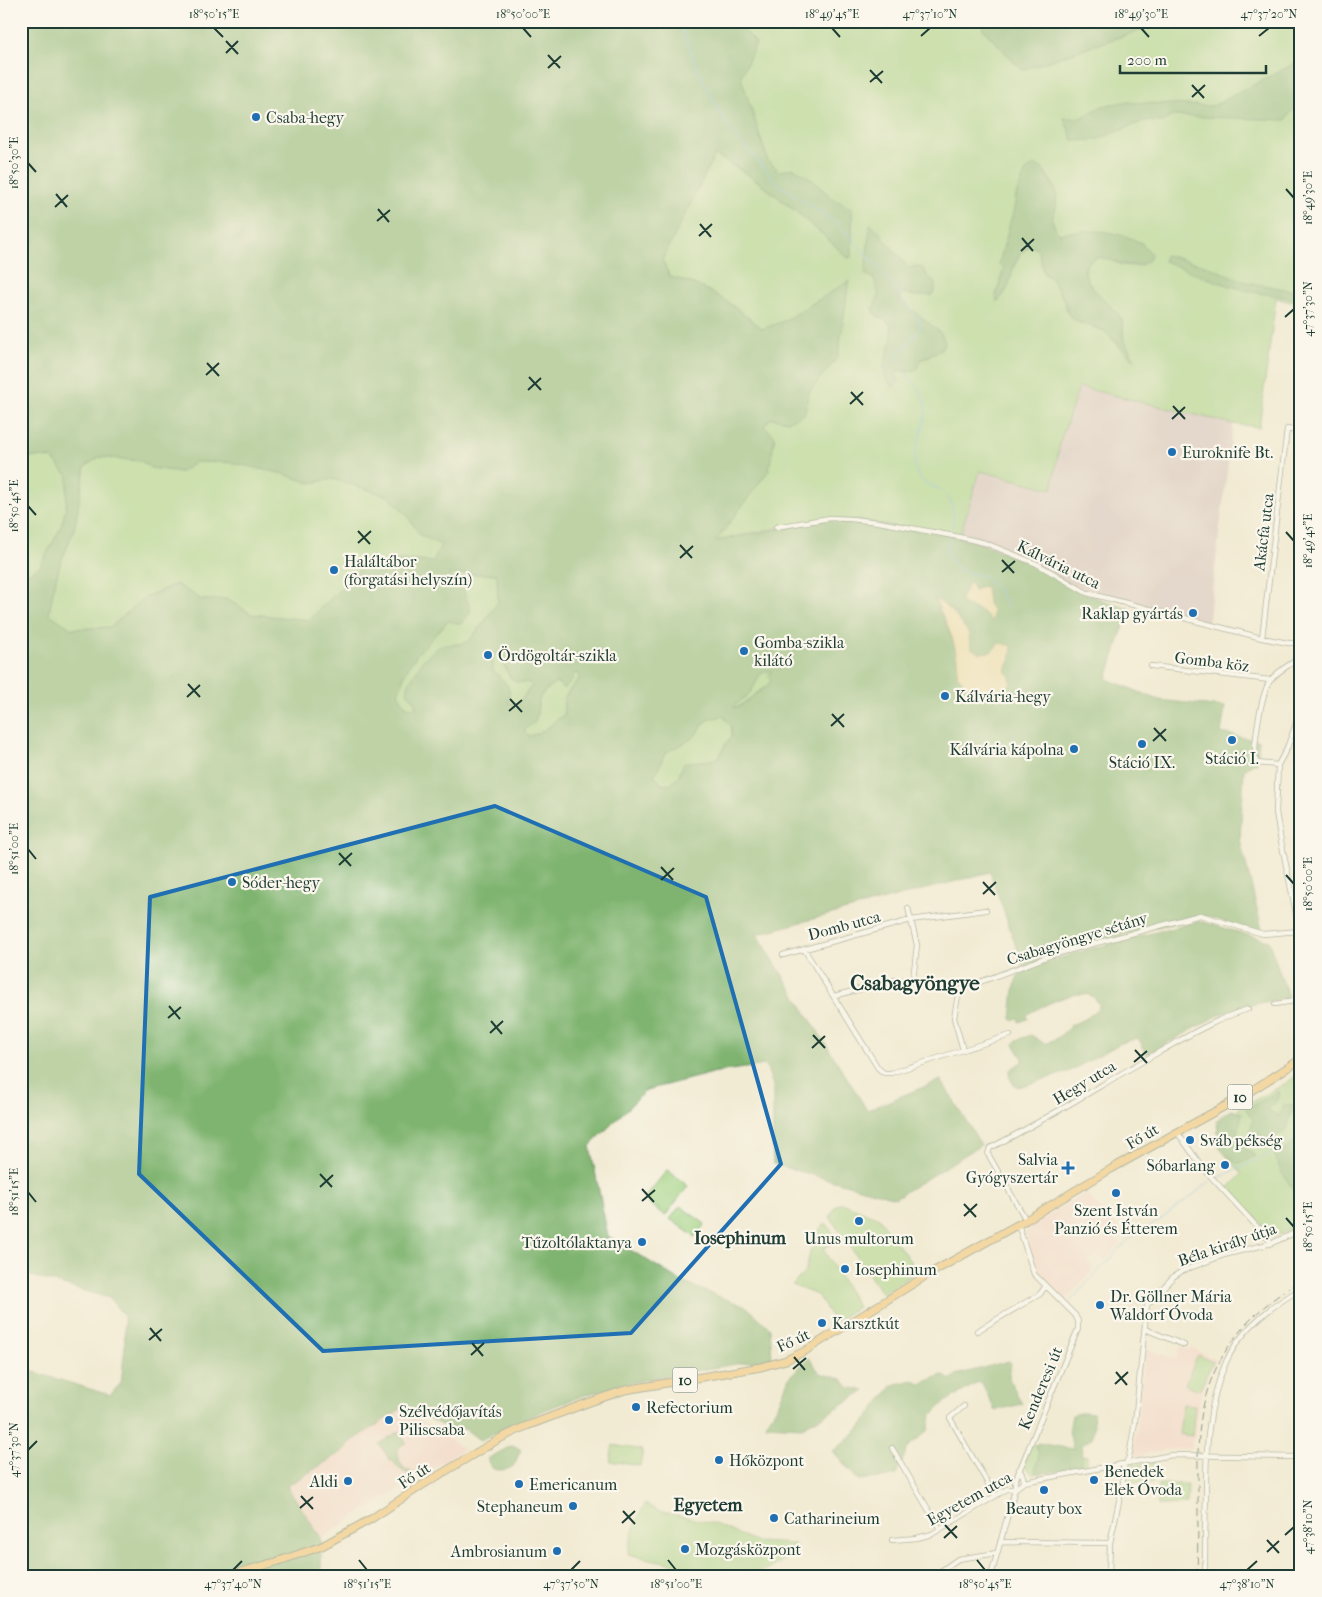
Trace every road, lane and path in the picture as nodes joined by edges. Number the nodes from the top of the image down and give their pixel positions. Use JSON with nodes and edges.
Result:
{"nodes":[{"id":1,"x":1301,"y":432,"type":"edge"},
{"id":2,"x":776,"y":526,"type":"dead end"},
{"id":3,"x":1262,"y":638,"type":"junction"},
{"id":4,"x":1301,"y":643,"type":"edge"},
{"id":5,"x":1301,"y":657,"type":"edge"},
{"id":6,"x":1151,"y":666,"type":"dead end"},
{"id":7,"x":1270,"y":680,"type":"junction"},
{"id":8,"x":1300,"y":712,"type":"edge"},
{"id":9,"x":1278,"y":766,"type":"junction"},
{"id":10,"x":908,"y":908,"type":"dead end"},
{"id":11,"x":986,"y":910,"type":"dead end"},
{"id":12,"x":911,"y":920,"type":"junction"},
{"id":13,"x":1300,"y":934,"type":"edge"},
{"id":14,"x":804,"y":949,"type":"junction"},
{"id":15,"x":783,"y":955,"type":"dead end"},
{"id":16,"x":913,"y":980,"type":"junction"},
{"id":17,"x":959,"y":990,"type":"junction"},
{"id":18,"x":834,"y":996,"type":"junction"},
{"id":19,"x":1301,"y":1000,"type":"edge"},
{"id":20,"x":1275,"y":1004,"type":"dead end"},
{"id":21,"x":1248,"y":1009,"type":"dead end"},
{"id":22,"x":1010,"y":1034,"type":"dead end"},
{"id":23,"x":963,"y":1050,"type":"junction"},
{"id":24,"x":1301,"y":1060,"type":"edge"},
{"id":25,"x":1177,"y":1132,"type":"junction"},
{"id":26,"x":1026,"y":1220,"type":"junction"},
{"id":27,"x":1018,"y":1224,"type":"junction"},
{"id":28,"x":1301,"y":1230,"type":"edge"},
{"id":29,"x":1272,"y":1243,"type":"junction"},
{"id":30,"x":1045,"y":1287,"type":"junction"},
{"id":31,"x":1301,"y":1289,"type":"edge"},
{"id":32,"x":1145,"y":1329,"type":"junction"},
{"id":33,"x":977,"y":1331,"type":"dead end"},
{"id":34,"x":1184,"y":1345,"type":"dead end"},
{"id":35,"x":964,"y":1406,"type":"dead end"},
{"id":36,"x":892,"y":1448,"type":"dead end"},
{"id":37,"x":1206,"y":1455,"type":"junction"},
{"id":38,"x":1301,"y":1457,"type":"edge"},
{"id":39,"x":1126,"y":1463,"type":"junction"},
{"id":40,"x":1019,"y":1469,"type":"junction"},
{"id":41,"x":1024,"y":1482,"type":"junction"},
{"id":42,"x":1015,"y":1489,"type":"junction"},
{"id":43,"x":995,"y":1496,"type":"junction"},
{"id":44,"x":940,"y":1529,"type":"junction"},
{"id":45,"x":892,"y":1540,"type":"dead end"},
{"id":46,"x":1000,"y":1542,"type":"junction"},
{"id":47,"x":1110,"y":1544,"type":"junction"},
{"id":48,"x":997,"y":1553,"type":"junction"},
{"id":49,"x":917,"y":1575,"type":"edge"},
{"id":50,"x":228,"y":1576,"type":"edge"},
{"id":51,"x":908,"y":1576,"type":"edge"},
{"id":52,"x":991,"y":1576,"type":"edge"},
{"id":53,"x":1110,"y":1576,"type":"edge"},
{"id":54,"x":1205,"y":1576,"type":"edge"}],
"edges":[{"from":1,"to":3,"type":"street","name":"Akácfa utca"},
{"from":2,"to":3,"type":"street","name":"Kálvária utca"},
{"from":3,"to":4,"type":"street","name":"Kálvária utca"},
{"from":5,"to":7,"type":"street"},
{"from":6,"to":7,"type":"street","name":"Gomba köz"},
{"from":7,"to":9,"type":"street"},
{"from":8,"to":9,"type":"street"},
{"from":9,"to":13,"type":"street"},
{"from":10,"to":12,"type":"street"},
{"from":11,"to":12,"type":"street","name":"Domb utca"},
{"from":12,"to":14,"type":"street","name":"Domb utca"},
{"from":12,"to":16,"type":"street"},
{"from":13,"to":17,"type":"street","name":"Csabagyöngye sétány"},
{"from":14,"to":15,"type":"street","name":"Domb utca"},
{"from":14,"to":18,"type":"street"},
{"from":16,"to":17,"type":"street"},
{"from":16,"to":18,"type":"street"},
{"from":17,"to":23,"type":"street"},
{"from":18,"to":23,"type":"street"},
{"from":19,"to":20,"type":"street"},
{"from":21,"to":26,"type":"street","name":"Hegy utca"},
{"from":22,"to":23,"type":"street"},
{"from":24,"to":25,"type":"main road","name":"Fő út","number":"10"},
{"from":25,"to":26,"type":"main road","name":"Fő út","number":"10"},
{"from":25,"to":29,"type":"street"},
{"from":26,"to":27,"type":"main road","name":"Fő út","number":"10"},
{"from":27,"to":30,"type":"street","name":"Kenderesi út"},
{"from":27,"to":50,"type":"main road","name":"Fő út","number":"10"},
{"from":28,"to":29,"type":"street","name":"Béla király útja"},
{"from":29,"to":32,"type":"street","name":"Béla király útja"},
{"from":30,"to":33,"type":"street"},
{"from":30,"to":40,"type":"street","name":"Kenderesi út"},
{"from":31,"to":37,"type":"street"},
{"from":32,"to":34,"type":"street"},
{"from":32,"to":39,"type":"street","name":"Béla király útja"},
{"from":35,"to":43,"type":"street"},
{"from":36,"to":44,"type":"street"},
{"from":37,"to":38,"type":"street","name":"Egyetem utca"},
{"from":37,"to":39,"type":"street","name":"Egyetem utca"},
{"from":37,"to":54,"type":"street"},
{"from":39,"to":41,"type":"street","name":"Egyetem utca"},
{"from":39,"to":47,"type":"street","name":"Béla király útja"},
{"from":40,"to":41,"type":"street"},
{"from":40,"to":42,"type":"street","name":"Kenderesi út"},
{"from":41,"to":42,"type":"street","name":"Egyetem utca"},
{"from":42,"to":43,"type":"street","name":"Egyetem utca"},
{"from":42,"to":46,"type":"street","name":"Kenderesi út"},
{"from":43,"to":44,"type":"street","name":"Egyetem utca"},
{"from":44,"to":45,"type":"street","name":"Egyetem utca"},
{"from":46,"to":47,"type":"street"},
{"from":46,"to":48,"type":"street","name":"Kenderesi út"},
{"from":47,"to":53,"type":"street","name":"Béla király útja"},
{"from":48,"to":49,"type":"street"},
{"from":48,"to":52,"type":"street","name":"Kenderesi út"},
{"from":49,"to":51,"type":"street"}]}
